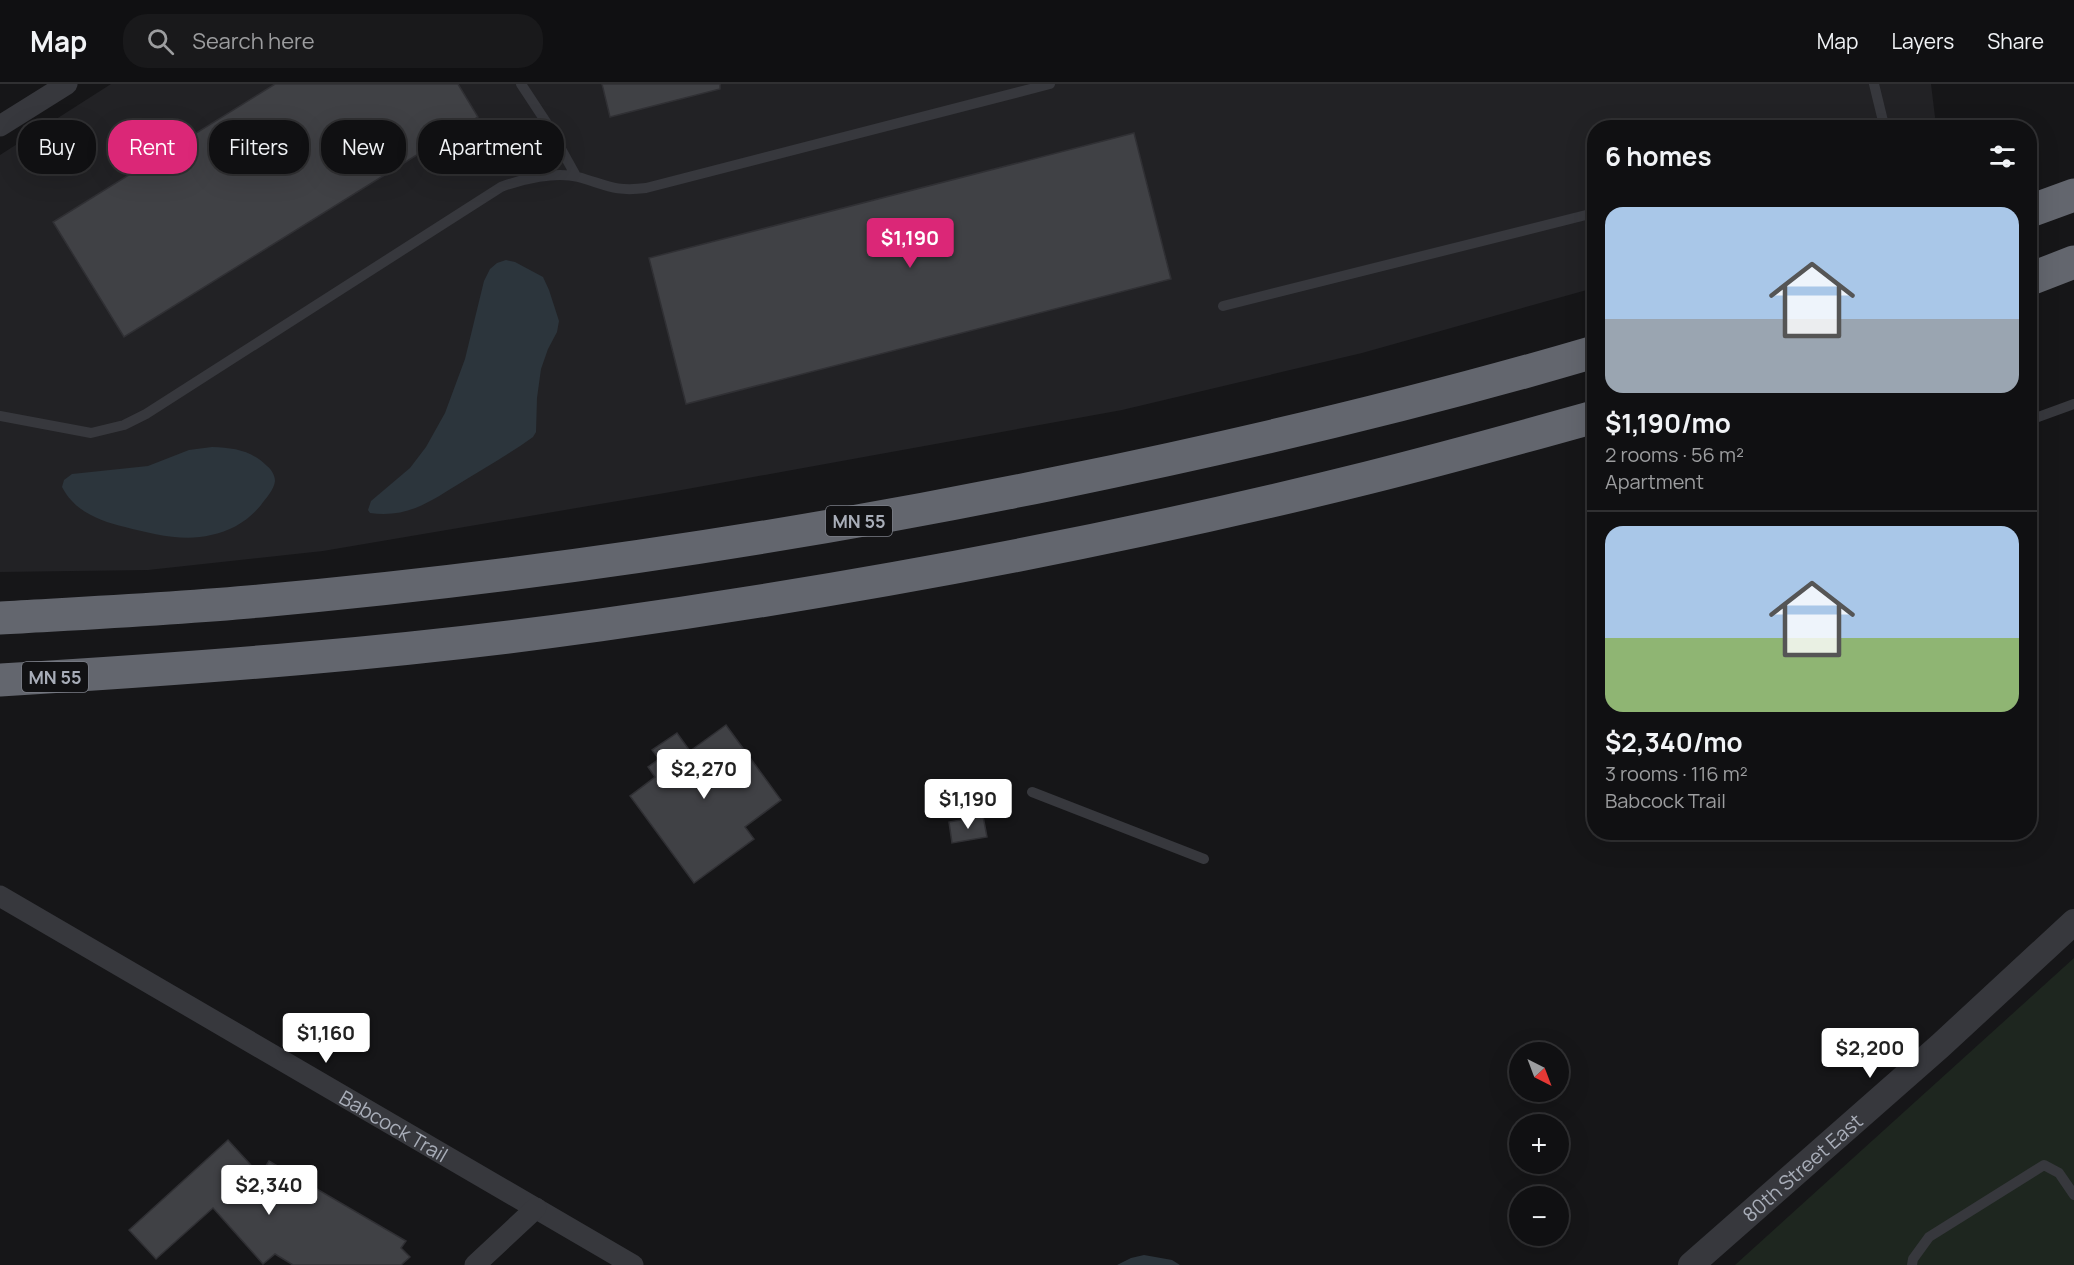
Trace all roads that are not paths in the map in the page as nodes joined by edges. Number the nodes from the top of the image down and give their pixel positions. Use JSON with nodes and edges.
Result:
{"nodes":[{"id":1,"x":67,"y":84,"type":"edge"},
{"id":2,"x":521,"y":84,"type":"edge"},
{"id":3,"x":1050,"y":84,"type":"edge"},
{"id":4,"x":1874,"y":84,"type":"edge"},
{"id":5,"x":1883,"y":120,"type":"edge"},
{"id":6,"x":0,"y":126,"type":"edge"},
{"id":7,"x":576,"y":177,"type":"junction"},
{"id":8,"x":2074,"y":195,"type":"edge"},
{"id":9,"x":2037,"y":208,"type":"edge"},
{"id":10,"x":1587,"y":215,"type":"edge"},
{"id":11,"x":2074,"y":262,"type":"edge"},
{"id":12,"x":2037,"y":276,"type":"edge"},
{"id":13,"x":1223,"y":306,"type":"dead end"},
{"id":14,"x":1587,"y":354,"type":"edge"},
{"id":15,"x":2074,"y":404,"type":"edge"},
{"id":16,"x":0,"y":417,"type":"edge"},
{"id":17,"x":2037,"y":417,"type":"edge"},
{"id":18,"x":1587,"y":419,"type":"edge"},
{"id":19,"x":0,"y":612,"type":"edge"},
{"id":20,"x":109,"y":612,"type":"junction"},
{"id":21,"x":0,"y":618,"type":"edge"},
{"id":22,"x":111,"y":674,"type":"junction"},
{"id":23,"x":0,"y":680,"type":"edge"},
{"id":24,"x":0,"y":688,"type":"edge"},
{"id":25,"x":1032,"y":792,"type":"dead end"},
{"id":26,"x":1204,"y":859,"type":"dead end"},
{"id":27,"x":0,"y":896,"type":"edge"},
{"id":28,"x":2074,"y":922,"type":"edge"},
{"id":29,"x":2074,"y":1195,"type":"edge"},
{"id":30,"x":536,"y":1208,"type":"junction"},
{"id":31,"x":475,"y":1265,"type":"edge"},
{"id":32,"x":633,"y":1265,"type":"edge"},
{"id":33,"x":1691,"y":1265,"type":"edge"},
{"id":34,"x":1912,"y":1265,"type":"edge"}],
"edges":[{"from":1,"to":6,"type":"street"},
{"from":2,"to":7,"type":"lane"},
{"from":3,"to":7,"type":"lane"},
{"from":4,"to":5,"type":"lane"},
{"from":7,"to":16,"type":"lane"},
{"from":8,"to":9,"type":"highway"},
{"from":10,"to":13,"type":"lane"},
{"from":11,"to":12,"type":"highway"},
{"from":14,"to":20,"type":"highway","number":"MN 55"},
{"from":15,"to":17,"type":"lane"},
{"from":18,"to":22,"type":"highway","number":"MN 55"},
{"from":19,"to":20,"type":"highway"},
{"from":20,"to":21,"type":"highway","number":"MN 55"},
{"from":22,"to":23,"type":"highway","number":"MN 55"},
{"from":22,"to":24,"type":"highway"},
{"from":25,"to":26,"type":"lane"},
{"from":27,"to":30,"type":"street","name":"Babcock Trail"},
{"from":28,"to":33,"type":"street","name":"80th Street East"},
{"from":29,"to":34,"type":"lane"},
{"from":30,"to":31,"type":"street"},
{"from":30,"to":32,"type":"street","name":"Babcock Trail"}]}
